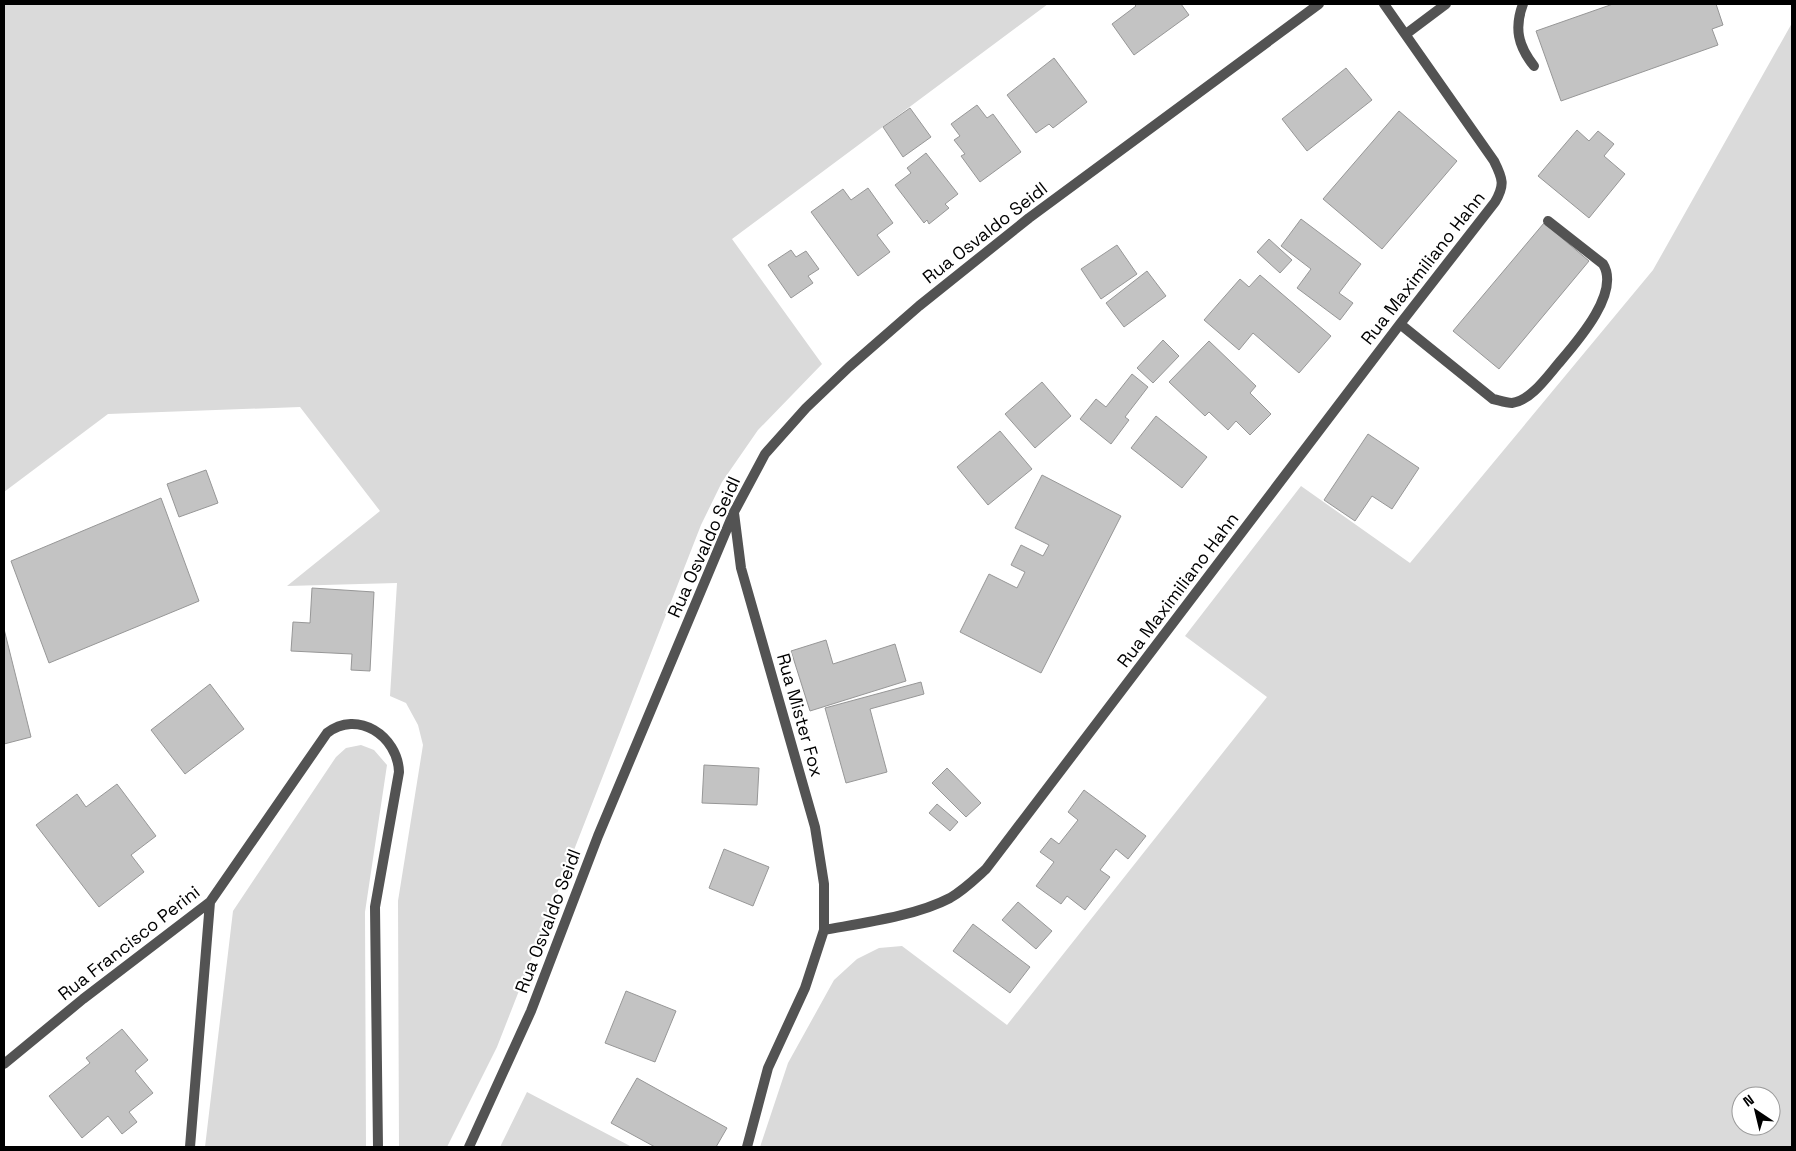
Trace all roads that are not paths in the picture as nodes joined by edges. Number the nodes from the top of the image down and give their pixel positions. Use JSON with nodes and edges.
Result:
{"nodes":[{"id":1,"x":1319,"y":4,"type":"edge"},
{"id":2,"x":1384,"y":4,"type":"edge"},
{"id":3,"x":1446,"y":4,"type":"edge"},
{"id":4,"x":1523,"y":4,"type":"edge"},
{"id":5,"x":1406,"y":34,"type":"junction"},
{"id":6,"x":1534,"y":66,"type":"dead end"},
{"id":7,"x":1548,"y":221,"type":"dead end"},
{"id":8,"x":1400,"y":324,"type":"junction"},
{"id":9,"x":734,"y":512,"type":"junction"},
{"id":10,"x":210,"y":902,"type":"junction"},
{"id":11,"x":824,"y":930,"type":"junction"},
{"id":12,"x":4,"y":1064,"type":"edge"},
{"id":13,"x":190,"y":1147,"type":"edge"},
{"id":14,"x":378,"y":1147,"type":"edge"},
{"id":15,"x":470,"y":1147,"type":"edge"},
{"id":16,"x":747,"y":1147,"type":"edge"}],
"edges":[{"from":1,"to":9,"type":"street","name":"Rua Osvaldo Seidl"},
{"from":2,"to":5,"type":"street"},
{"from":3,"to":5,"type":"street"},
{"from":4,"to":6,"type":"street"},
{"from":5,"to":8,"type":"street","name":"Rua Maximiliano Hahn"},
{"from":7,"to":8,"type":"street"},
{"from":8,"to":11,"type":"street","name":"Rua Maximiliano Hahn"},
{"from":9,"to":11,"type":"street","name":"Rua Mister Fox"},
{"from":9,"to":15,"type":"street","name":"Rua Osvaldo Seidl"},
{"from":10,"to":12,"type":"street","name":"Rua Francisco Perini"},
{"from":10,"to":13,"type":"street"},
{"from":10,"to":14,"type":"street","name":"Rua Francisco Perini"},
{"from":11,"to":16,"type":"street","name":"Rua Mister Fox"}]}
